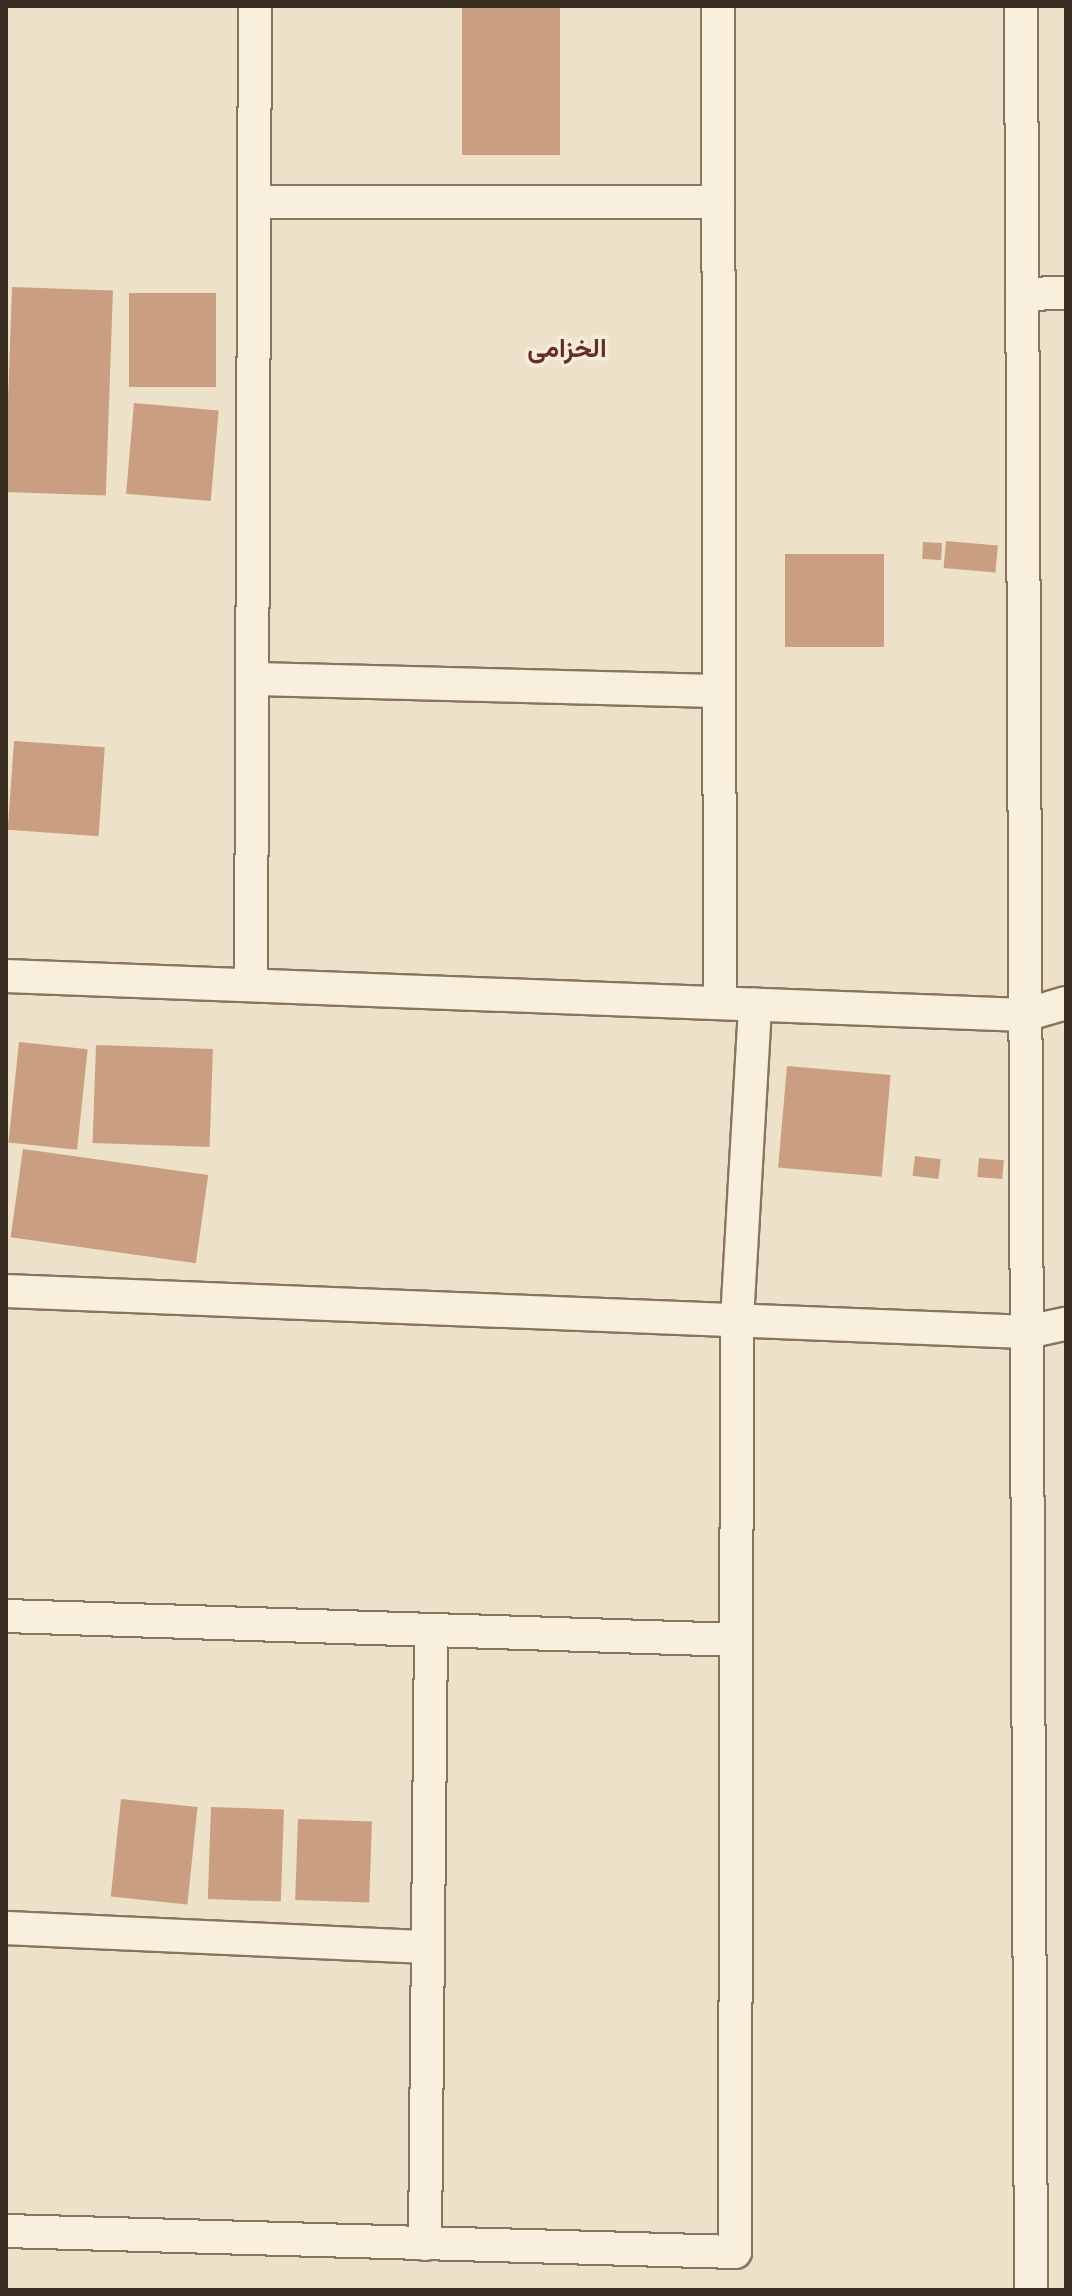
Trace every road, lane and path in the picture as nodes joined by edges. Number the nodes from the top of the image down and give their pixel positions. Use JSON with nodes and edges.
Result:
{"nodes":[{"id":1,"x":255,"y":6,"type":"edge"},
{"id":2,"x":718,"y":6,"type":"edge"},
{"id":3,"x":1021,"y":6,"type":"edge"},
{"id":4,"x":254,"y":202,"type":"junction"},
{"id":5,"x":718,"y":202,"type":"junction"},
{"id":6,"x":1066,"y":293,"type":"edge"},
{"id":7,"x":1022,"y":294,"type":"junction"},
{"id":8,"x":253,"y":679,"type":"junction"},
{"id":9,"x":719,"y":691,"type":"junction"},
{"id":10,"x":6,"y":976,"type":"edge"},
{"id":11,"x":251,"y":985,"type":"junction"},
{"id":12,"x":720,"y":1003,"type":"junction"},
{"id":13,"x":1066,"y":1003,"type":"edge"},
{"id":14,"x":755,"y":1005,"type":"junction"},
{"id":15,"x":1025,"y":1015,"type":"junction"},
{"id":16,"x":6,"y":1291,"type":"edge"},
{"id":17,"x":737,"y":1320,"type":"junction"},
{"id":18,"x":1066,"y":1324,"type":"edge"},
{"id":19,"x":1027,"y":1332,"type":"junction"},
{"id":20,"x":6,"y":1616,"type":"edge"},
{"id":21,"x":431,"y":1630,"type":"junction"},
{"id":22,"x":736,"y":1640,"type":"junction"},
{"id":23,"x":6,"y":1928,"type":"edge"},
{"id":24,"x":428,"y":1947,"type":"junction"},
{"id":25,"x":6,"y":2231,"type":"edge"},
{"id":26,"x":425,"y":2244,"type":"junction"},
{"id":27,"x":1031,"y":2290,"type":"edge"}],
"edges":[{"from":1,"to":4,"type":"street"},
{"from":2,"to":5,"type":"street"},
{"from":3,"to":7,"type":"street"},
{"from":4,"to":5,"type":"street"},
{"from":4,"to":8,"type":"street"},
{"from":5,"to":9,"type":"street"},
{"from":6,"to":7,"type":"street"},
{"from":7,"to":15,"type":"street"},
{"from":8,"to":9,"type":"street"},
{"from":8,"to":11,"type":"street"},
{"from":9,"to":12,"type":"street"},
{"from":10,"to":11,"type":"street"},
{"from":11,"to":12,"type":"street"},
{"from":12,"to":14,"type":"street"},
{"from":13,"to":15,"type":"street"},
{"from":14,"to":15,"type":"street"},
{"from":14,"to":17,"type":"street"},
{"from":15,"to":19,"type":"street"},
{"from":16,"to":17,"type":"street"},
{"from":17,"to":19,"type":"street"},
{"from":17,"to":22,"type":"street"},
{"from":18,"to":19,"type":"street"},
{"from":19,"to":27,"type":"street"},
{"from":20,"to":21,"type":"street"},
{"from":21,"to":22,"type":"street"},
{"from":21,"to":24,"type":"street"},
{"from":22,"to":26,"type":"street"},
{"from":23,"to":24,"type":"street"},
{"from":24,"to":26,"type":"street"},
{"from":25,"to":26,"type":"street"}]}
